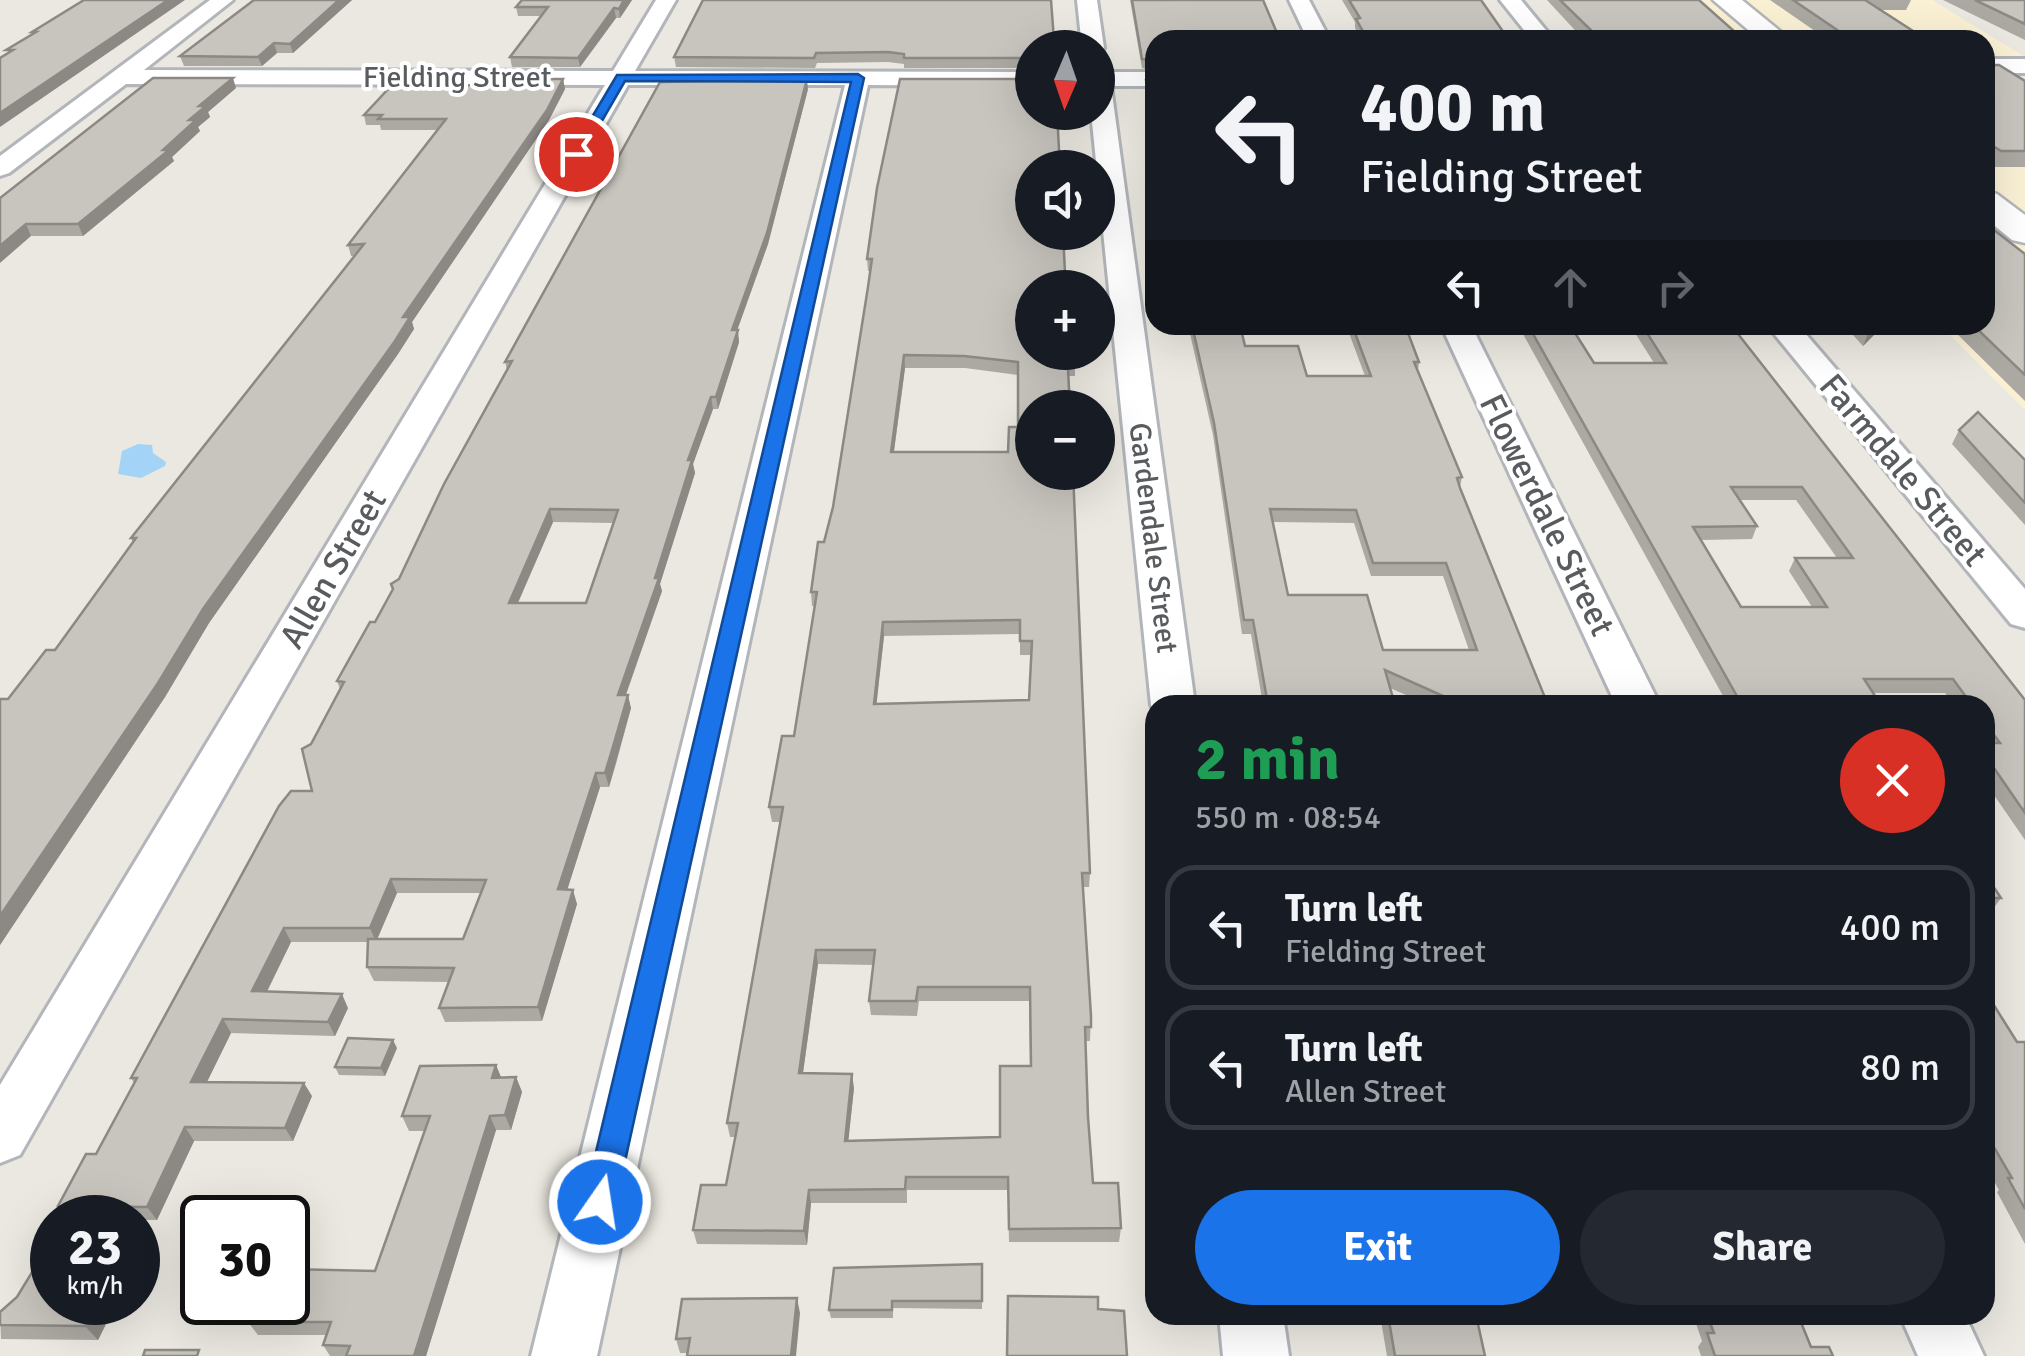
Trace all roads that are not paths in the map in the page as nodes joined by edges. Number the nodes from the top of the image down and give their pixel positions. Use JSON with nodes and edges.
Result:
{"nodes":[{"id":1,"x":223,"y":0,"type":"edge"},
{"id":2,"x":666,"y":0,"type":"edge"},
{"id":3,"x":1087,"y":0,"type":"edge"},
{"id":4,"x":1300,"y":0,"type":"edge"},
{"id":5,"x":1510,"y":0,"type":"edge"},
{"id":6,"x":1726,"y":0,"type":"edge"},
{"id":7,"x":1091,"y":30,"type":"edge"},
{"id":8,"x":1314,"y":30,"type":"edge"},
{"id":9,"x":1535,"y":30,"type":"edge"},
{"id":10,"x":1764,"y":30,"type":"edge"},
{"id":11,"x":1995,"y":66,"type":"edge"},
{"id":12,"x":2025,"y":66,"type":"edge"},
{"id":13,"x":122,"y":77,"type":"junction"},
{"id":14,"x":621,"y":78,"type":"junction"},
{"id":15,"x":858,"y":78,"type":"junction"},
{"id":16,"x":1115,"y":78,"type":"edge"},
{"id":17,"x":1015,"y":79,"type":"edge"},
{"id":18,"x":1145,"y":79,"type":"edge"},
{"id":19,"x":1104,"y":130,"type":"edge"},
{"id":20,"x":0,"y":168,"type":"edge"},
{"id":21,"x":1995,"y":209,"type":"edge"},
{"id":22,"x":2025,"y":232,"type":"edge"},
{"id":23,"x":1461,"y":335,"type":"edge"},
{"id":24,"x":1790,"y":335,"type":"edge"},
{"id":25,"x":2025,"y":616,"type":"edge"},
{"id":26,"x":1173,"y":695,"type":"edge"},
{"id":27,"x":1633,"y":695,"type":"edge"},
{"id":28,"x":0,"y":1137,"type":"edge"},
{"id":29,"x":1252,"y":1325,"type":"edge"},
{"id":30,"x":1937,"y":1325,"type":"edge"},
{"id":31,"x":564,"y":1356,"type":"edge"},
{"id":32,"x":1256,"y":1356,"type":"edge"},
{"id":33,"x":1951,"y":1356,"type":"edge"}],
"edges":[{"from":1,"to":13,"type":"street"},
{"from":2,"to":14,"type":"street","name":"Allen Street"},
{"from":3,"to":7,"type":"street"},
{"from":4,"to":8,"type":"street"},
{"from":5,"to":9,"type":"street"},
{"from":6,"to":10,"type":"street"},
{"from":11,"to":12,"type":"street"},
{"from":13,"to":14,"type":"street","name":"Fielding Street"},
{"from":13,"to":20,"type":"street"},
{"from":14,"to":15,"type":"street","name":"Fielding Street"},
{"from":14,"to":28,"type":"street","name":"Allen Street"},
{"from":15,"to":17,"type":"street","name":"Fielding Street"},
{"from":15,"to":31,"type":"street"},
{"from":16,"to":18,"type":"street"},
{"from":19,"to":26,"type":"street","name":"Gardendale Street"},
{"from":21,"to":22,"type":"street"},
{"from":23,"to":27,"type":"street","name":"Flowerdale Street"},
{"from":24,"to":25,"type":"street","name":"Farmdale Street"},
{"from":29,"to":32,"type":"street"},
{"from":30,"to":33,"type":"street"}]}
